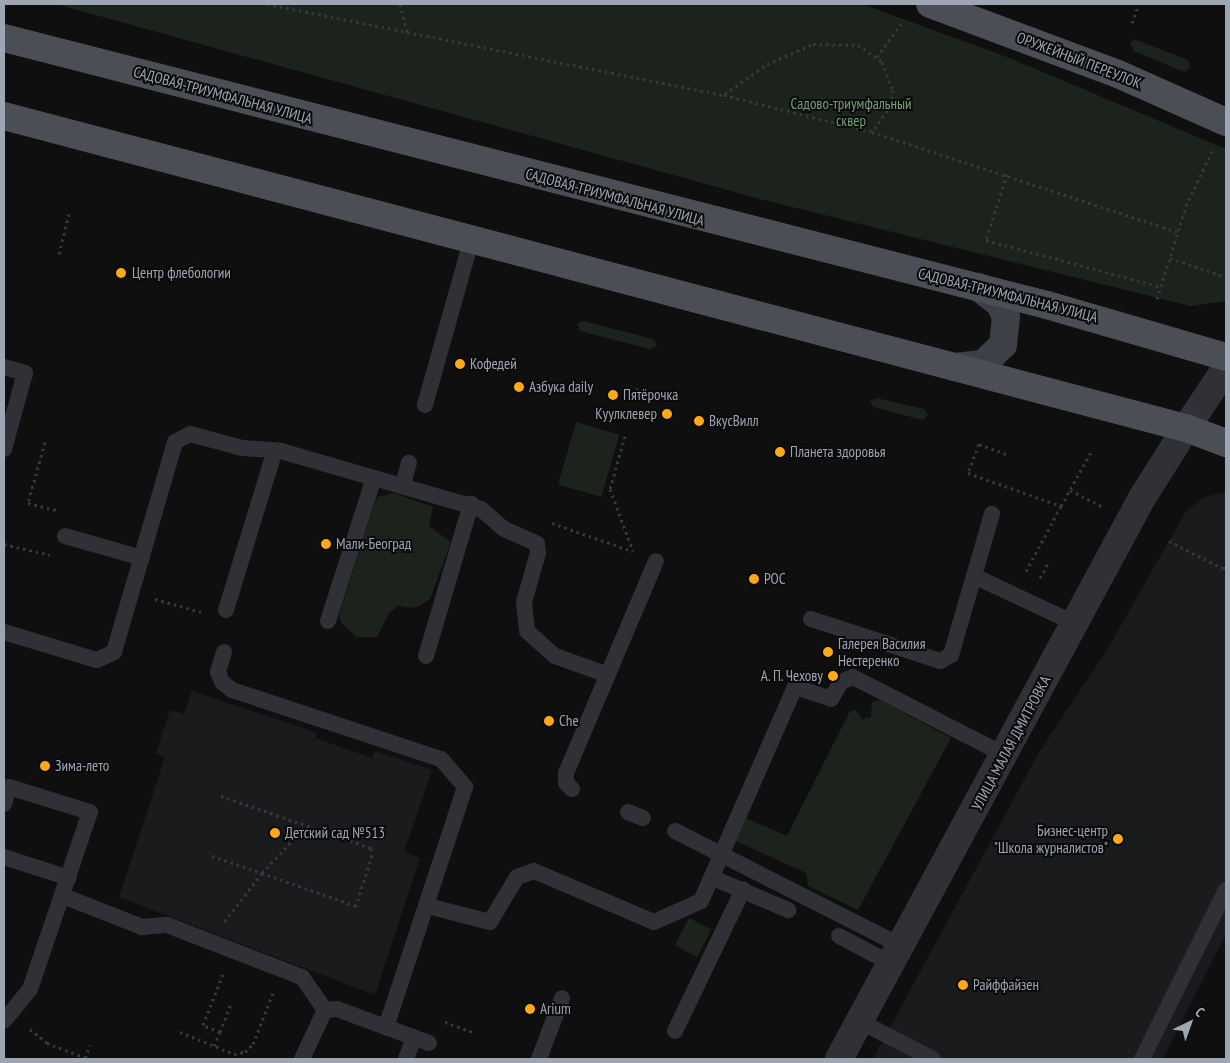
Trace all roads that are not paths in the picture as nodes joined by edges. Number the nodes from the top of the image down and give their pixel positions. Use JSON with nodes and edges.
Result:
{"nodes":[{"id":1,"x":930,"y":4,"type":"edge"},
{"id":2,"x":4,"y":38,"type":"edge"},
{"id":3,"x":9,"y":118,"type":"edge"},
{"id":4,"x":1221,"y":133,"type":"edge"},
{"id":5,"x":471,"y":241,"type":"junction"},
{"id":6,"x":978,"y":287,"type":"junction"},
{"id":7,"x":1226,"y":336,"type":"edge"},
{"id":8,"x":1174,"y":340,"type":"junction"},
{"id":9,"x":1226,"y":358,"type":"edge"},
{"id":10,"x":4,"y":367,"type":"edge"},
{"id":11,"x":954,"y":367,"type":"junction"},
{"id":12,"x":1226,"y":368,"type":"edge"},
{"id":13,"x":425,"y":405,"type":"dead end"},
{"id":14,"x":1186,"y":428,"type":"junction"},
{"id":15,"x":1226,"y":443,"type":"edge"},
{"id":16,"x":4,"y":450,"type":"edge"},
{"id":17,"x":275,"y":450,"type":"junction"},
{"id":18,"x":409,"y":462,"type":"dead end"},
{"id":19,"x":374,"y":478,"type":"junction"},
{"id":20,"x":403,"y":485,"type":"junction"},
{"id":21,"x":471,"y":504,"type":"junction"},
{"id":22,"x":992,"y":514,"type":"dead end"},
{"id":23,"x":65,"y":536,"type":"road end"},
{"id":24,"x":142,"y":558,"type":"junction"},
{"id":25,"x":656,"y":561,"type":"dead end"},
{"id":26,"x":974,"y":576,"type":"junction"},
{"id":27,"x":226,"y":610,"type":"road end"},
{"id":28,"x":811,"y":619,"type":"dead end"},
{"id":29,"x":328,"y":621,"type":"dead end"},
{"id":30,"x":1074,"y":624,"type":"junction"},
{"id":31,"x":4,"y":632,"type":"edge"},
{"id":32,"x":224,"y":652,"type":"dead end"},
{"id":33,"x":426,"y":656,"type":"dead end"},
{"id":34,"x":608,"y":676,"type":"junction"},
{"id":35,"x":1005,"y":754,"type":"junction"},
{"id":36,"x":572,"y":789,"type":"dead end"},
{"id":37,"x":4,"y":804,"type":"edge"},
{"id":38,"x":676,"y":831,"type":"dead end"},
{"id":39,"x":722,"y":854,"type":"junction"},
{"id":40,"x":4,"y":857,"type":"edge"},
{"id":41,"x":69,"y":878,"type":"junction"},
{"id":42,"x":713,"y":878,"type":"junction"},
{"id":43,"x":743,"y":890,"type":"junction"},
{"id":44,"x":1226,"y":890,"type":"edge"},
{"id":45,"x":63,"y":896,"type":"junction"},
{"id":46,"x":428,"y":906,"type":"junction"},
{"id":47,"x":788,"y":910,"type":"dead end"},
{"id":48,"x":838,"y":936,"type":"dead end"},
{"id":49,"x":895,"y":954,"type":"junction"},
{"id":50,"x":562,"y":998,"type":"dead end"},
{"id":51,"x":325,"y":1010,"type":"junction"},
{"id":52,"x":4,"y":1021,"type":"edge"},
{"id":53,"x":859,"y":1021,"type":"junction"},
{"id":54,"x":386,"y":1027,"type":"junction"},
{"id":55,"x":675,"y":1031,"type":"dead end"},
{"id":56,"x":302,"y":1059,"type":"edge"},
{"id":57,"x":406,"y":1059,"type":"edge"},
{"id":58,"x":539,"y":1059,"type":"edge"},
{"id":59,"x":838,"y":1059,"type":"edge"},
{"id":60,"x":932,"y":1059,"type":"edge"},
{"id":61,"x":1142,"y":1059,"type":"edge"}],
"edges":[{"from":1,"to":4,"type":"main road","name":"ОРУЖЕЙНЫЙ ПЕРЕУЛОК"},
{"from":2,"to":6,"type":"main road","name":"САДОВАЯ-ТРИУМФАЛЬНАЯ УЛИЦА"},
{"from":3,"to":5,"type":"main road"},
{"from":5,"to":11,"type":"main road"},
{"from":5,"to":13,"type":"lane"},
{"from":6,"to":8,"type":"main road","name":"САДОВАЯ-ТРИУМФАЛЬНАЯ УЛИЦА"},
{"from":6,"to":11,"type":"main road"},
{"from":7,"to":8,"type":"main road"},
{"from":8,"to":9,"type":"main road","name":"САДОВАЯ-ТРИУМФАЛЬНАЯ УЛИЦА"},
{"from":10,"to":16,"type":"lane"},
{"from":11,"to":14,"type":"main road"},
{"from":12,"to":14,"type":"street","name":"УЛИЦА МАЛАЯ ДМИТРОВКА"},
{"from":14,"to":15,"type":"main road"},
{"from":14,"to":30,"type":"street","name":"УЛИЦА МАЛАЯ ДМИТРОВКА"},
{"from":17,"to":19,"type":"lane"},
{"from":17,"to":24,"type":"lane"},
{"from":17,"to":27,"type":"lane"},
{"from":18,"to":20,"type":"lane"},
{"from":19,"to":20,"type":"lane"},
{"from":19,"to":29,"type":"lane"},
{"from":20,"to":21,"type":"lane"},
{"from":21,"to":33,"type":"lane"},
{"from":21,"to":34,"type":"lane"},
{"from":22,"to":26,"type":"lane"},
{"from":23,"to":24,"type":"lane"},
{"from":24,"to":31,"type":"lane"},
{"from":25,"to":34,"type":"lane"},
{"from":26,"to":28,"type":"lane"},
{"from":26,"to":30,"type":"lane"},
{"from":30,"to":35,"type":"street","name":"УЛИЦА МАЛАЯ ДМИТРОВКА"},
{"from":32,"to":46,"type":"lane"},
{"from":34,"to":36,"type":"lane"},
{"from":35,"to":39,"type":"lane"},
{"from":35,"to":49,"type":"street","name":"УЛИЦА МАЛАЯ ДМИТРОВКА"},
{"from":37,"to":41,"type":"lane"},
{"from":38,"to":39,"type":"lane"},
{"from":39,"to":42,"type":"lane"},
{"from":39,"to":49,"type":"lane"},
{"from":40,"to":41,"type":"lane"},
{"from":41,"to":45,"type":"lane"},
{"from":42,"to":43,"type":"lane"},
{"from":42,"to":46,"type":"lane"},
{"from":43,"to":47,"type":"lane"},
{"from":43,"to":55,"type":"lane"},
{"from":44,"to":61,"type":"lane"},
{"from":45,"to":51,"type":"lane"},
{"from":45,"to":52,"type":"lane"},
{"from":46,"to":54,"type":"lane"},
{"from":48,"to":49,"type":"lane"},
{"from":49,"to":53,"type":"street","name":"УЛИЦА МАЛАЯ ДМИТРОВКА"},
{"from":50,"to":58,"type":"lane"},
{"from":51,"to":54,"type":"lane"},
{"from":51,"to":56,"type":"lane"},
{"from":53,"to":59,"type":"street","name":"УЛИЦА МАЛАЯ ДМИТРОВКА"},
{"from":53,"to":60,"type":"lane"},
{"from":54,"to":57,"type":"lane"}]}
